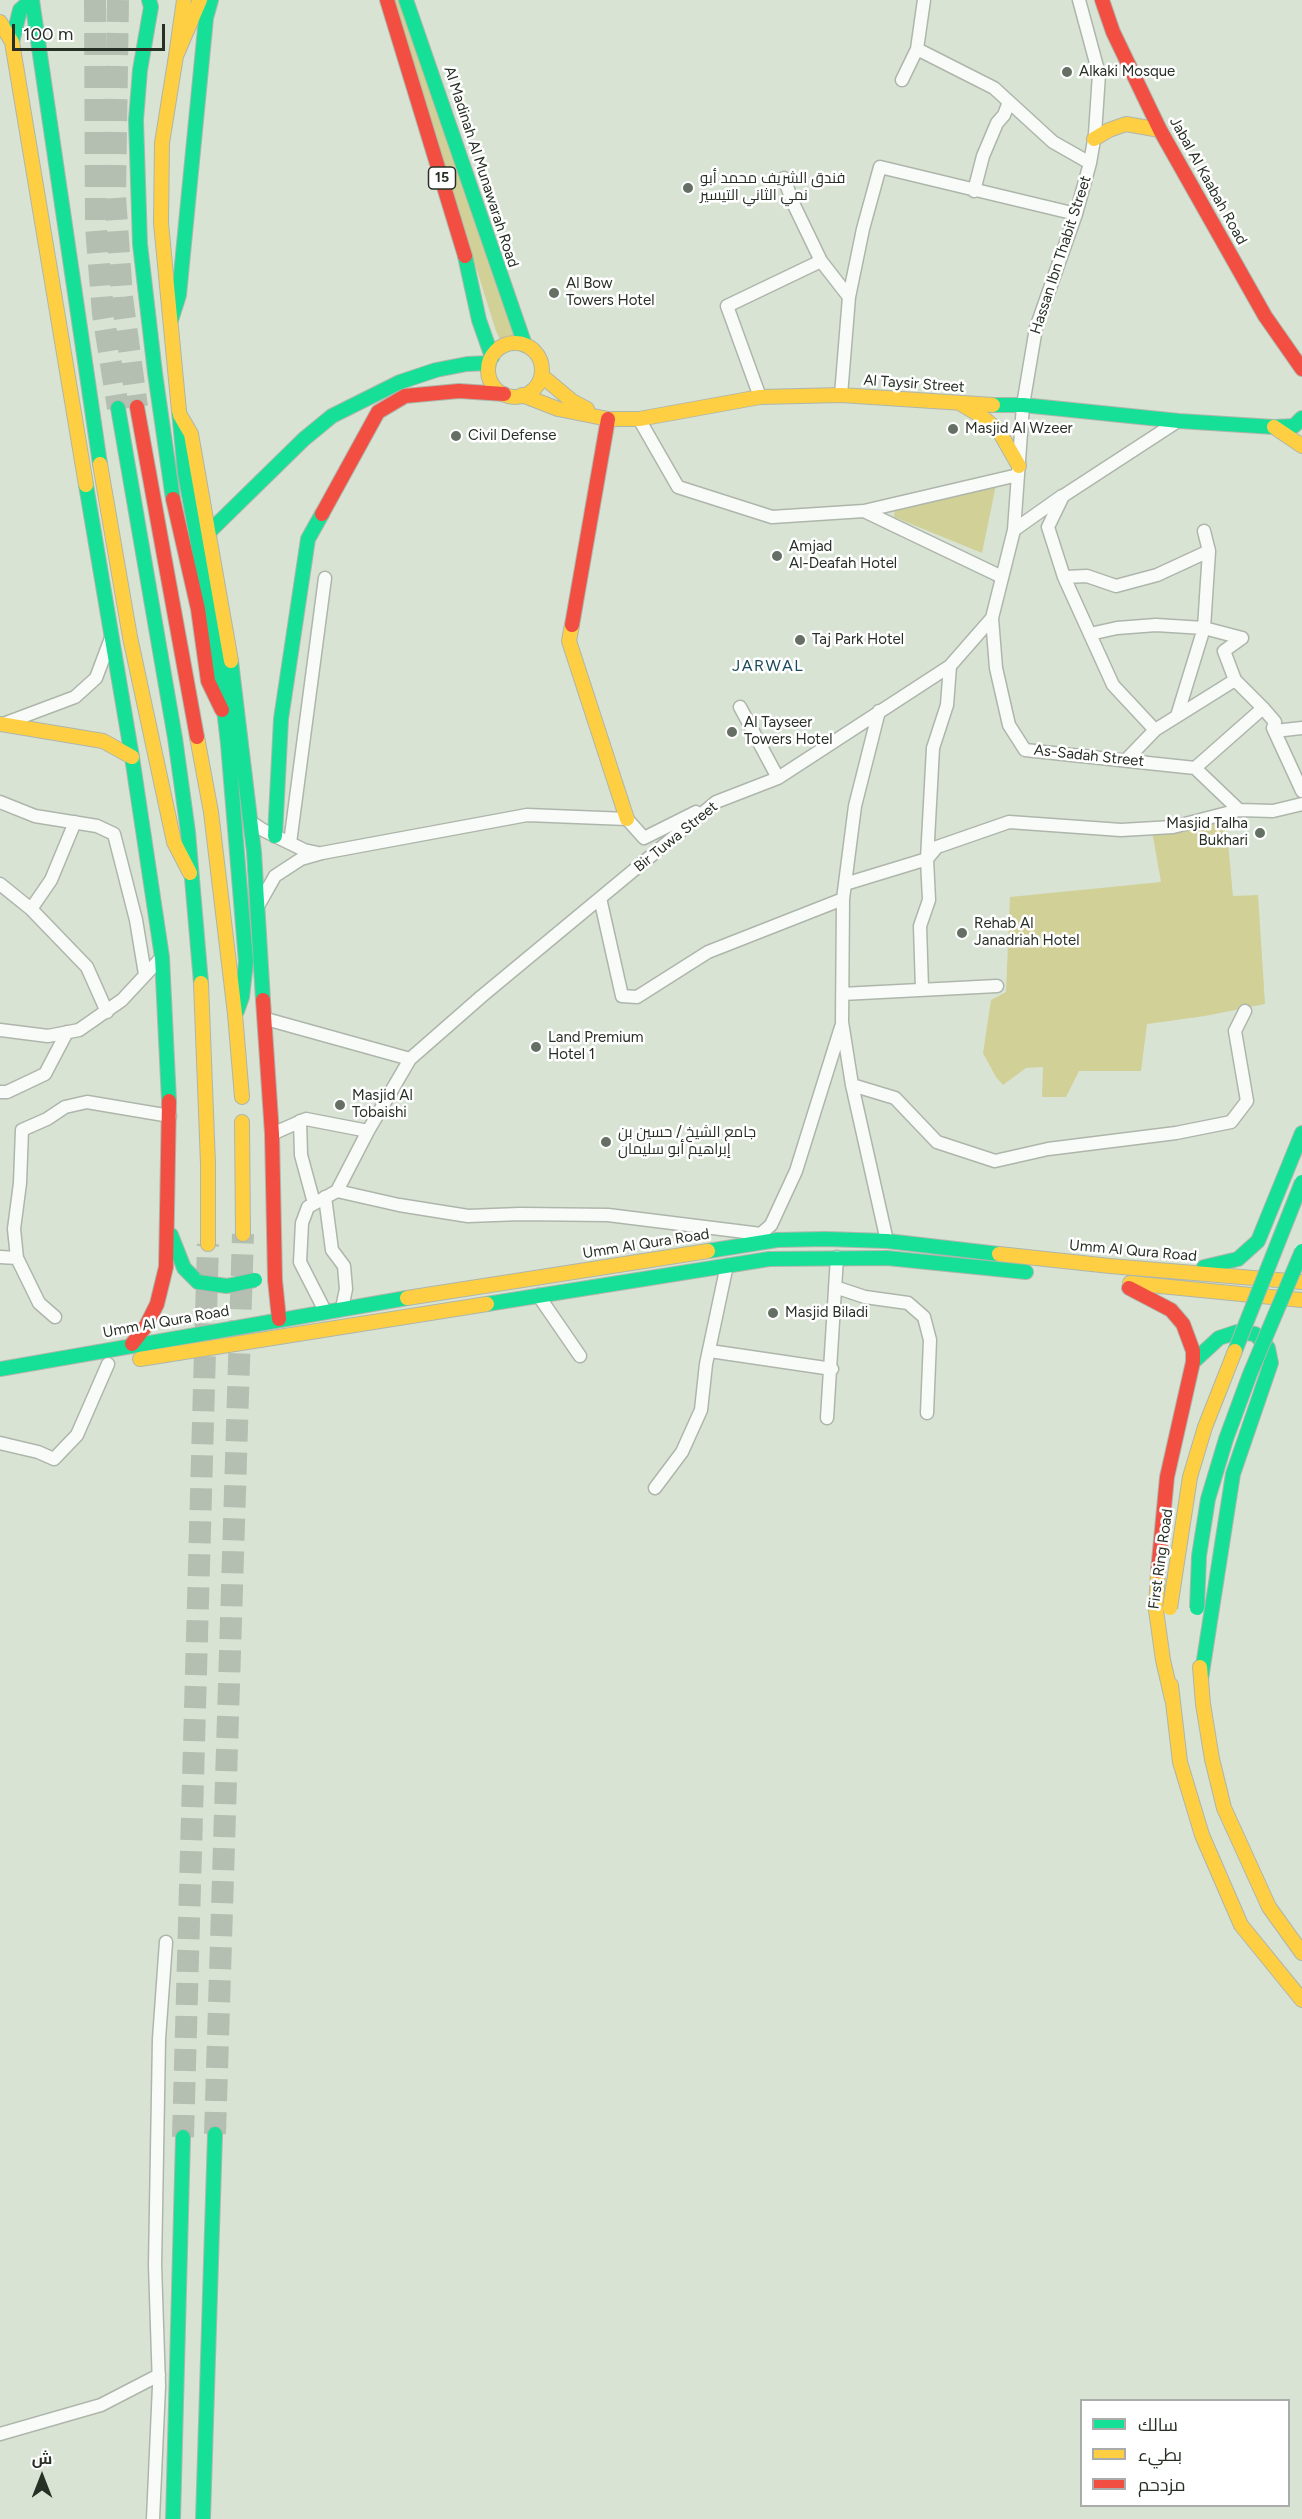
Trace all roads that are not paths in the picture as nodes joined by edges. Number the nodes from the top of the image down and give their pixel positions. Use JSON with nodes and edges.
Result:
{"nodes":[{"id":1,"x":31,"y":0,"type":"edge"},
{"id":2,"x":149,"y":0,"type":"edge"},
{"id":3,"x":184,"y":0,"type":"edge"},
{"id":4,"x":200,"y":0,"type":"edge"},
{"id":5,"x":211,"y":0,"type":"edge"},
{"id":6,"x":387,"y":0,"type":"edge"},
{"id":7,"x":406,"y":0,"type":"edge"},
{"id":8,"x":924,"y":0,"type":"edge"},
{"id":9,"x":1079,"y":0,"type":"edge"},
{"id":10,"x":1102,"y":0,"type":"edge"},
{"id":11,"x":0,"y":22,"type":"edge"},
{"id":12,"x":12,"y":42,"type":"junction"},
{"id":13,"x":917,"y":49,"type":"junction"},
{"id":14,"x":176,"y":56,"type":"junction"},
{"id":15,"x":902,"y":80,"type":"dead end"},
{"id":16,"x":1009,"y":102,"type":"junction"},
{"id":17,"x":1160,"y":130,"type":"junction"},
{"id":18,"x":1094,"y":139,"type":"junction"},
{"id":19,"x":1090,"y":163,"type":"junction"},
{"id":20,"x":784,"y":178,"type":"dead end"},
{"id":21,"x":974,"y":191,"type":"junction"},
{"id":22,"x":1076,"y":214,"type":"junction"},
{"id":23,"x":821,"y":261,"type":"junction"},
{"id":24,"x":849,"y":297,"type":"junction"},
{"id":25,"x":170,"y":323,"type":"junction"},
{"id":26,"x":525,"y":345,"type":"junction"},
{"id":27,"x":491,"y":360,"type":"junction"},
{"id":28,"x":1302,"y":369,"type":"edge"},
{"id":29,"x":542,"y":376,"type":"junction"},
{"id":30,"x":400,"y":382,"type":"junction"},
{"id":31,"x":504,"y":394,"type":"junction"},
{"id":32,"x":522,"y":395,"type":"junction"},
{"id":33,"x":841,"y":395,"type":"junction"},
{"id":34,"x":405,"y":396,"type":"junction"},
{"id":35,"x":760,"y":397,"type":"junction"},
{"id":36,"x":961,"y":404,"type":"junction"},
{"id":37,"x":1023,"y":405,"type":"junction"},
{"id":38,"x":137,"y":407,"type":"tunnel mouth"},
{"id":39,"x":118,"y":408,"type":"tunnel mouth"},
{"id":40,"x":178,"y":411,"type":"junction"},
{"id":41,"x":1302,"y":418,"type":"edge"},
{"id":42,"x":608,"y":419,"type":"junction"},
{"id":43,"x":639,"y":419,"type":"junction"},
{"id":44,"x":1179,"y":421,"type":"junction"},
{"id":45,"x":1274,"y":427,"type":"junction"},
{"id":46,"x":1302,"y":446,"type":"edge"},
{"id":47,"x":1018,"y":470,"type":"junction"},
{"id":48,"x":1064,"y":496,"type":"junction"},
{"id":49,"x":864,"y":511,"type":"junction"},
{"id":50,"x":1014,"y":530,"type":"junction"},
{"id":51,"x":1204,"y":531,"type":"dead end"},
{"id":52,"x":208,"y":533,"type":"junction"},
{"id":53,"x":1209,"y":551,"type":"junction"},
{"id":54,"x":1002,"y":577,"type":"junction"},
{"id":55,"x":1064,"y":578,"type":"junction"},
{"id":56,"x":325,"y":579,"type":"dead end"},
{"id":57,"x":992,"y":618,"type":"junction"},
{"id":58,"x":1204,"y":628,"type":"junction"},
{"id":59,"x":1090,"y":634,"type":"junction"},
{"id":60,"x":111,"y":637,"type":"junction"},
{"id":61,"x":950,"y":666,"type":"junction"},
{"id":62,"x":1235,"y":680,"type":"junction"},
{"id":63,"x":740,"y":707,"type":"dead end"},
{"id":64,"x":1263,"y":708,"type":"junction"},
{"id":65,"x":879,"y":711,"type":"junction"},
{"id":66,"x":225,"y":716,"type":"junction"},
{"id":67,"x":1177,"y":716,"type":"junction"},
{"id":68,"x":0,"y":724,"type":"edge"},
{"id":69,"x":1302,"y":728,"type":"edge"},
{"id":70,"x":1155,"y":730,"type":"junction"},
{"id":71,"x":1275,"y":731,"type":"junction"},
{"id":72,"x":132,"y":757,"type":"junction"},
{"id":73,"x":1127,"y":759,"type":"junction"},
{"id":74,"x":1195,"y":768,"type":"junction"},
{"id":75,"x":778,"y":778,"type":"junction"},
{"id":76,"x":1302,"y":791,"type":"edge"},
{"id":77,"x":0,"y":802,"type":"edge"},
{"id":78,"x":716,"y":802,"type":"junction"},
{"id":79,"x":1302,"y":804,"type":"edge"},
{"id":80,"x":1239,"y":810,"type":"junction"},
{"id":81,"x":627,"y":819,"type":"junction"},
{"id":82,"x":75,"y":822,"type":"junction"},
{"id":83,"x":251,"y":822,"type":"junction"},
{"id":84,"x":275,"y":836,"type":"junction"},
{"id":85,"x":290,"y":843,"type":"junction"},
{"id":86,"x":322,"y":853,"type":"junction"},
{"id":87,"x":927,"y":859,"type":"junction"},
{"id":88,"x":192,"y":876,"type":"junction"},
{"id":89,"x":0,"y":884,"type":"edge"},
{"id":90,"x":845,"y":884,"type":"junction"},
{"id":91,"x":600,"y":898,"type":"junction"},
{"id":92,"x":843,"y":899,"type":"junction"},
{"id":93,"x":258,"y":906,"type":"junction"},
{"id":94,"x":31,"y":909,"type":"junction"},
{"id":95,"x":162,"y":957,"type":"junction"},
{"id":96,"x":145,"y":974,"type":"junction"},
{"id":97,"x":997,"y":986,"type":"dead end"},
{"id":98,"x":922,"y":989,"type":"junction"},
{"id":99,"x":842,"y":994,"type":"junction"},
{"id":100,"x":1245,"y":1011,"type":"dead end"},
{"id":101,"x":107,"y":1012,"type":"junction"},
{"id":102,"x":235,"y":1014,"type":"junction"},
{"id":103,"x":266,"y":1019,"type":"junction"},
{"id":104,"x":842,"y":1022,"type":"junction"},
{"id":105,"x":0,"y":1030,"type":"edge"},
{"id":106,"x":67,"y":1032,"type":"junction"},
{"id":107,"x":410,"y":1059,"type":"junction"},
{"id":108,"x":852,"y":1085,"type":"junction"},
{"id":109,"x":0,"y":1092,"type":"edge"},
{"id":110,"x":242,"y":1097,"type":"dead end"},
{"id":111,"x":170,"y":1116,"type":"junction"},
{"id":112,"x":300,"y":1121,"type":"junction"},
{"id":113,"x":242,"y":1122,"type":"dead end"},
{"id":114,"x":368,"y":1131,"type":"junction"},
{"id":115,"x":1302,"y":1133,"type":"edge"},
{"id":116,"x":272,"y":1134,"type":"junction"},
{"id":117,"x":1302,"y":1182,"type":"edge"},
{"id":118,"x":337,"y":1191,"type":"junction"},
{"id":119,"x":320,"y":1200,"type":"junction"},
{"id":120,"x":168,"y":1226,"type":"junction"},
{"id":121,"x":243,"y":1234,"type":"tunnel mouth"},
{"id":122,"x":761,"y":1234,"type":"junction"},
{"id":123,"x":887,"y":1241,"type":"junction"},
{"id":124,"x":208,"y":1244,"type":"tunnel mouth"},
{"id":125,"x":273,"y":1244,"type":"junction"},
{"id":126,"x":750,"y":1244,"type":"junction"},
{"id":127,"x":1302,"y":1251,"type":"edge"},
{"id":128,"x":0,"y":1257,"type":"edge"},
{"id":129,"x":837,"y":1257,"type":"junction"},
{"id":130,"x":17,"y":1258,"type":"junction"},
{"id":131,"x":1302,"y":1262,"type":"edge"},
{"id":132,"x":727,"y":1265,"type":"junction"},
{"id":133,"x":1110,"y":1266,"type":"junction"},
{"id":134,"x":1043,"y":1274,"type":"dead end"},
{"id":135,"x":1297,"y":1279,"type":"edge"},
{"id":136,"x":835,"y":1287,"type":"junction"},
{"id":137,"x":538,"y":1295,"type":"junction"},
{"id":138,"x":1302,"y":1300,"type":"edge"},
{"id":139,"x":342,"y":1308,"type":"junction"},
{"id":140,"x":325,"y":1311,"type":"junction"},
{"id":141,"x":55,"y":1317,"type":"dead end"},
{"id":142,"x":279,"y":1319,"type":"junction"},
{"id":143,"x":132,"y":1344,"type":"junction"},
{"id":144,"x":710,"y":1351,"type":"junction"},
{"id":145,"x":580,"y":1356,"type":"dead end"},
{"id":146,"x":1193,"y":1362,"type":"junction"},
{"id":147,"x":108,"y":1364,"type":"junction"},
{"id":148,"x":0,"y":1369,"type":"edge"},
{"id":149,"x":832,"y":1369,"type":"junction"},
{"id":150,"x":20,"y":1380,"type":"dead end"},
{"id":151,"x":927,"y":1413,"type":"dead end"},
{"id":152,"x":827,"y":1419,"type":"dead end"},
{"id":153,"x":0,"y":1443,"type":"edge"},
{"id":154,"x":655,"y":1488,"type":"dead end"},
{"id":155,"x":1163,"y":1609,"type":"junction"},
{"id":156,"x":1201,"y":1679,"type":"junction"},
{"id":157,"x":166,"y":1942,"type":"dead end"},
{"id":158,"x":1302,"y":1953,"type":"edge"},
{"id":159,"x":1302,"y":2000,"type":"edge"},
{"id":160,"x":215,"y":2134,"type":"tunnel mouth"},
{"id":161,"x":183,"y":2137,"type":"tunnel mouth"},
{"id":162,"x":159,"y":2375,"type":"junction"},
{"id":163,"x":0,"y":2434,"type":"edge"},
{"id":164,"x":153,"y":2519,"type":"edge"},
{"id":165,"x":173,"y":2519,"type":"edge"},
{"id":166,"x":203,"y":2519,"type":"edge"}],
"edges":[{"from":1,"to":12,"type":"main road"},
{"from":1,"to":88,"type":"main road"},
{"from":2,"to":66,"type":"main road"},
{"from":3,"to":14,"type":"main road"},
{"from":4,"to":14,"type":"main road"},
{"from":5,"to":25,"type":"main road"},
{"from":6,"to":27,"type":"main road","number":"15"},
{"from":7,"to":26,"type":"main road","name":"Al Madinah Al Munawarah Road","number":"15"},
{"from":8,"to":13,"type":"street"},
{"from":9,"to":18,"type":"street","name":"Hassan Ibn Thabit Street"},
{"from":10,"to":17,"type":"main road","name":"Jabal Al Kaabah Road"},
{"from":11,"to":12,"type":"main road"},
{"from":12,"to":60,"type":"main road"},
{"from":13,"to":15,"type":"street"},
{"from":13,"to":16,"type":"street"},
{"from":14,"to":25,"type":"main road"},
{"from":16,"to":19,"type":"street"},
{"from":16,"to":21,"type":"street"},
{"from":17,"to":18,"type":"main road"},
{"from":17,"to":28,"type":"main road","name":"Jabal Al Kaabah Road"},
{"from":18,"to":19,"type":"street","name":"Hassan Ibn Thabit Street"},
{"from":19,"to":22,"type":"street","name":"Hassan Ibn Thabit Street"},
{"from":20,"to":23,"type":"street"},
{"from":21,"to":22,"type":"street"},
{"from":21,"to":24,"type":"street"},
{"from":22,"to":37,"type":"street","name":"Hassan Ibn Thabit Street"},
{"from":23,"to":24,"type":"street"},
{"from":23,"to":35,"type":"street"},
{"from":24,"to":33,"type":"street"},
{"from":25,"to":40,"type":"main road"},
{"from":26,"to":27,"type":"main road"},
{"from":26,"to":29,"type":"main road"},
{"from":27,"to":30,"type":"main road"},
{"from":27,"to":31,"type":"main road"},
{"from":29,"to":32,"type":"main road"},
{"from":29,"to":42,"type":"main road"},
{"from":30,"to":34,"type":"main road"},
{"from":30,"to":52,"type":"main road"},
{"from":31,"to":32,"type":"main road"},
{"from":31,"to":34,"type":"main road"},
{"from":32,"to":42,"type":"main road","name":"Al Taysir Street"},
{"from":33,"to":35,"type":"main road","name":"Al Taysir Street"},
{"from":33,"to":36,"type":"main road","name":"Al Taysir Street"},
{"from":34,"to":84,"type":"main road"},
{"from":35,"to":43,"type":"main road","name":"Al Taysir Street"},
{"from":36,"to":37,"type":"main road","name":"Al Taysir Street"},
{"from":36,"to":47,"type":"main road"},
{"from":37,"to":44,"type":"main road","name":"Al Taysir Street"},
{"from":37,"to":47,"type":"street","name":"Bir Tuwa Street"},
{"from":38,"to":102,"type":"main road"},
{"from":39,"to":88,"type":"main road"},
{"from":40,"to":52,"type":"main road"},
{"from":40,"to":66,"type":"main road"},
{"from":41,"to":45,"type":"main road"},
{"from":42,"to":43,"type":"main road","name":"Al Taysir Street"},
{"from":42,"to":81,"type":"main road"},
{"from":43,"to":49,"type":"street"},
{"from":44,"to":45,"type":"main road","name":"Al Taysir Street"},
{"from":44,"to":48,"type":"street"},
{"from":45,"to":46,"type":"main road"},
{"from":47,"to":49,"type":"street"},
{"from":47,"to":50,"type":"street","name":"Bir Tuwa Street"},
{"from":48,"to":50,"type":"street"},
{"from":48,"to":55,"type":"street"},
{"from":49,"to":54,"type":"street"},
{"from":50,"to":54,"type":"street","name":"Bir Tuwa Street"},
{"from":51,"to":53,"type":"street"},
{"from":52,"to":83,"type":"main road"},
{"from":53,"to":55,"type":"street"},
{"from":53,"to":58,"type":"street"},
{"from":54,"to":57,"type":"street","name":"Bir Tuwa Street"},
{"from":55,"to":59,"type":"street"},
{"from":56,"to":85,"type":"street"},
{"from":57,"to":61,"type":"street","name":"Bir Tuwa Street"},
{"from":57,"to":73,"type":"street","name":"As-Sadah Street"},
{"from":58,"to":59,"type":"street"},
{"from":58,"to":62,"type":"street"},
{"from":58,"to":67,"type":"street"},
{"from":59,"to":70,"type":"street"},
{"from":60,"to":68,"type":"street"},
{"from":60,"to":72,"type":"main road"},
{"from":61,"to":65,"type":"street","name":"Bir Tuwa Street"},
{"from":61,"to":87,"type":"street"},
{"from":62,"to":64,"type":"street"},
{"from":62,"to":67,"type":"street"},
{"from":63,"to":75,"type":"street"},
{"from":64,"to":71,"type":"street"},
{"from":64,"to":74,"type":"street"},
{"from":65,"to":75,"type":"street","name":"Bir Tuwa Street"},
{"from":65,"to":90,"type":"street"},
{"from":66,"to":102,"type":"main road"},
{"from":67,"to":70,"type":"street"},
{"from":68,"to":72,"type":"main road"},
{"from":69,"to":71,"type":"street"},
{"from":70,"to":73,"type":"street"},
{"from":71,"to":76,"type":"street"},
{"from":72,"to":95,"type":"main road"},
{"from":73,"to":74,"type":"street","name":"As-Sadah Street"},
{"from":74,"to":80,"type":"street"},
{"from":75,"to":78,"type":"street","name":"Bir Tuwa Street"},
{"from":77,"to":82,"type":"street"},
{"from":78,"to":81,"type":"street"},
{"from":78,"to":91,"type":"street","name":"Bir Tuwa Street"},
{"from":79,"to":80,"type":"street"},
{"from":80,"to":87,"type":"street"},
{"from":81,"to":86,"type":"street"},
{"from":82,"to":94,"type":"street"},
{"from":82,"to":96,"type":"street"},
{"from":83,"to":84,"type":"street"},
{"from":83,"to":93,"type":"main road"},
{"from":84,"to":85,"type":"street"},
{"from":85,"to":86,"type":"street"},
{"from":86,"to":93,"type":"street"},
{"from":87,"to":90,"type":"street"},
{"from":87,"to":98,"type":"street"},
{"from":88,"to":124,"type":"main road"},
{"from":89,"to":94,"type":"street"},
{"from":90,"to":92,"type":"street"},
{"from":91,"to":92,"type":"street"},
{"from":91,"to":107,"type":"street","name":"Bir Tuwa Street"},
{"from":92,"to":99,"type":"street"},
{"from":93,"to":103,"type":"main road"},
{"from":94,"to":101,"type":"street"},
{"from":95,"to":96,"type":"street"},
{"from":95,"to":111,"type":"main road"},
{"from":96,"to":101,"type":"street"},
{"from":97,"to":98,"type":"street"},
{"from":98,"to":99,"type":"street"},
{"from":99,"to":104,"type":"street"},
{"from":100,"to":108,"type":"street"},
{"from":101,"to":106,"type":"street"},
{"from":102,"to":110,"type":"main road"},
{"from":103,"to":107,"type":"street"},
{"from":103,"to":116,"type":"main road"},
{"from":104,"to":108,"type":"street"},
{"from":104,"to":122,"type":"street"},
{"from":105,"to":106,"type":"street"},
{"from":106,"to":109,"type":"street"},
{"from":107,"to":114,"type":"street","name":"Bir Tuwa Street"},
{"from":108,"to":123,"type":"street"},
{"from":111,"to":120,"type":"main road"},
{"from":111,"to":130,"type":"street"},
{"from":112,"to":114,"type":"street"},
{"from":112,"to":116,"type":"street"},
{"from":112,"to":119,"type":"street"},
{"from":113,"to":121,"type":"main road"},
{"from":114,"to":118,"type":"street","name":"Bir Tuwa Street"},
{"from":115,"to":133,"type":"main road"},
{"from":116,"to":125,"type":"main road"},
{"from":117,"to":155,"type":"main road","name":"First Ring Road","bridge":true},
{"from":118,"to":119,"type":"street"},
{"from":118,"to":122,"type":"street"},
{"from":119,"to":139,"type":"street"},
{"from":119,"to":140,"type":"street"},
{"from":120,"to":125,"type":"main road","bridge":true},
{"from":120,"to":143,"type":"main road"},
{"from":122,"to":126,"type":"street"},
{"from":123,"to":126,"type":"main road","name":"Umm Al Qura Road"},
{"from":123,"to":133,"type":"main road","name":"Umm Al Qura Road"},
{"from":125,"to":142,"type":"main road"},
{"from":126,"to":132,"type":"main road"},
{"from":126,"to":139,"type":"main road","name":"Umm Al Qura Road"},
{"from":127,"to":135,"type":"main road","bridge":true},
{"from":128,"to":130,"type":"street"},
{"from":129,"to":132,"type":"main road","name":"Umm Al Qura Road"},
{"from":129,"to":134,"type":"main road","name":"Umm Al Qura Road"},
{"from":129,"to":136,"type":"street"},
{"from":130,"to":141,"type":"street"},
{"from":131,"to":135,"type":"main road"},
{"from":132,"to":137,"type":"main road","name":"Umm Al Qura Road"},
{"from":132,"to":144,"type":"street"},
{"from":133,"to":135,"type":"main road","name":"Umm Al Qura Road"},
{"from":135,"to":156,"type":"main road","bridge":true},
{"from":136,"to":149,"type":"street"},
{"from":136,"to":151,"type":"street"},
{"from":137,"to":145,"type":"street"},
{"from":137,"to":147,"type":"main road","name":"Umm Al Qura Road"},
{"from":138,"to":146,"type":"main road"},
{"from":139,"to":140,"type":"main road","name":"Umm Al Qura Road"},
{"from":140,"to":142,"type":"main road","name":"Umm Al Qura Road"},
{"from":142,"to":143,"type":"main road","name":"Umm Al Qura Road"},
{"from":143,"to":148,"type":"main road","name":"Umm Al Qura Road"},
{"from":144,"to":149,"type":"street"},
{"from":144,"to":154,"type":"street"},
{"from":146,"to":155,"type":"main road"},
{"from":146,"to":156,"type":"main road"},
{"from":147,"to":150,"type":"main road","name":"Umm Al Qura Road"},
{"from":147,"to":153,"type":"street"},
{"from":149,"to":152,"type":"street"},
{"from":155,"to":159,"type":"main road","name":"First Ring Road"},
{"from":156,"to":158,"type":"main road"},
{"from":157,"to":162,"type":"street"},
{"from":160,"to":166,"type":"main road"},
{"from":161,"to":165,"type":"main road"},
{"from":162,"to":163,"type":"street"},
{"from":162,"to":164,"type":"street"}]}
